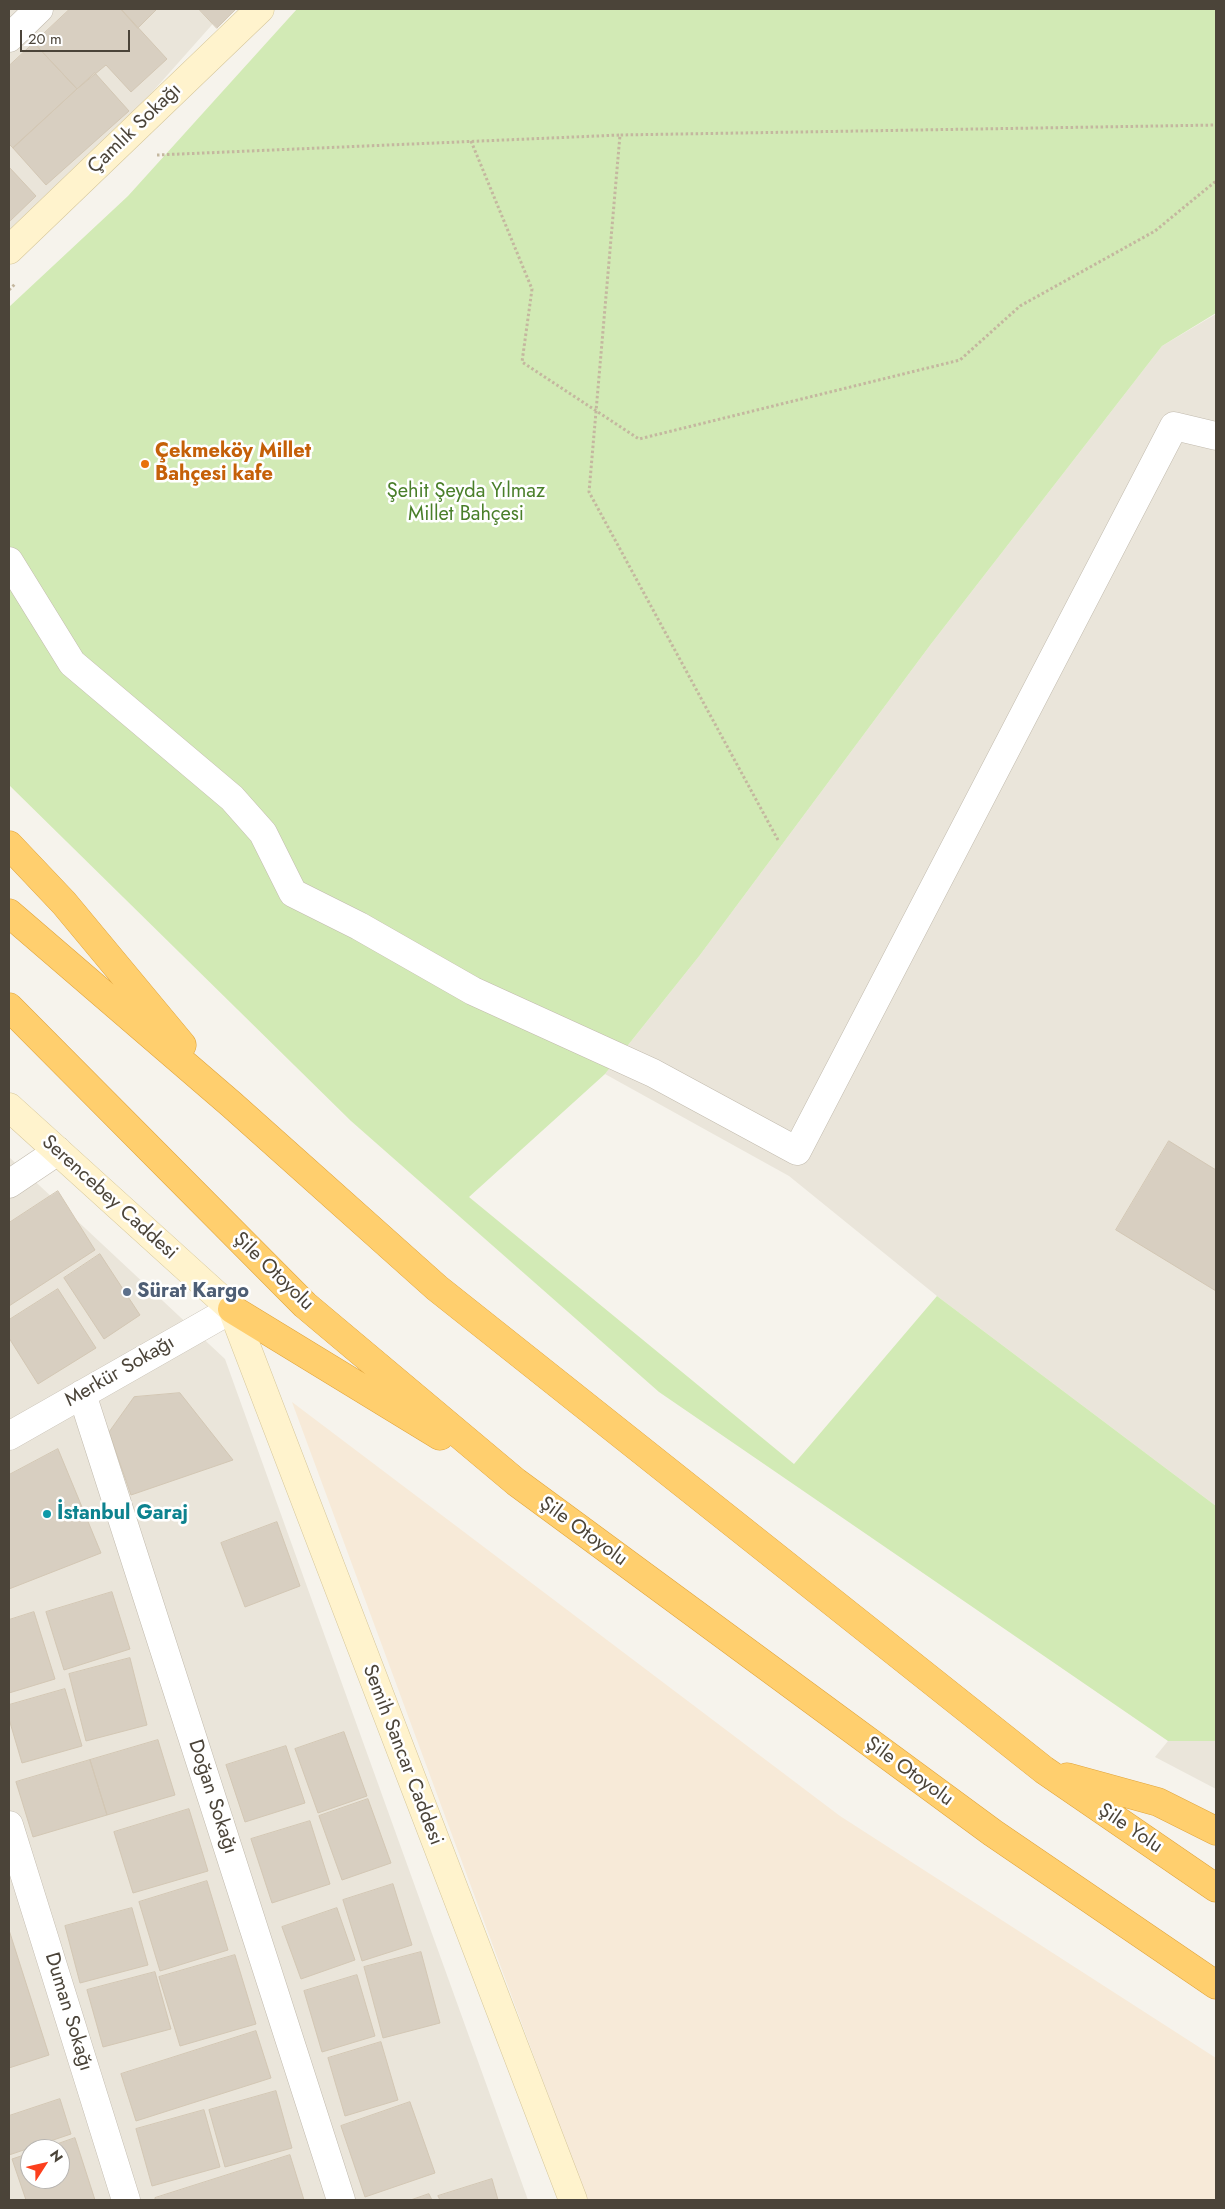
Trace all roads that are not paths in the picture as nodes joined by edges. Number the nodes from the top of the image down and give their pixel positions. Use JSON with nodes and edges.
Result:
{"nodes":[{"id":1,"x":39,"y":9,"type":"edge"},
{"id":2,"x":260,"y":9,"type":"edge"},
{"id":3,"x":9,"y":38,"type":"edge"},
{"id":4,"x":9,"y":250,"type":"edge"},
{"id":5,"x":1216,"y":436,"type":"edge"},
{"id":6,"x":9,"y":561,"type":"edge"},
{"id":7,"x":9,"y":845,"type":"edge"},
{"id":8,"x":9,"y":913,"type":"edge"},
{"id":9,"x":9,"y":1008,"type":"edge"},
{"id":10,"x":231,"y":1104,"type":"junction"},
{"id":11,"x":9,"y":1106,"type":"edge"},
{"id":12,"x":58,"y":1151,"type":"junction"},
{"id":13,"x":9,"y":1184,"type":"edge"},
{"id":14,"x":232,"y":1309,"type":"junction"},
{"id":15,"x":82,"y":1394,"type":"junction"},
{"id":16,"x":9,"y":1436,"type":"edge"},
{"id":17,"x":516,"y":1482,"type":"junction"},
{"id":18,"x":1044,"y":1770,"type":"junction"},
{"id":19,"x":9,"y":1825,"type":"edge"},
{"id":20,"x":1216,"y":1831,"type":"edge"},
{"id":21,"x":1216,"y":1888,"type":"edge"},
{"id":22,"x":1216,"y":1985,"type":"edge"},
{"id":23,"x":126,"y":2200,"type":"edge"},
{"id":24,"x":341,"y":2200,"type":"edge"},
{"id":25,"x":573,"y":2200,"type":"edge"}],
"edges":[{"from":1,"to":3,"type":"street"},
{"from":2,"to":4,"type":"street","name":"Çamlık Sokağı"},
{"from":5,"to":6,"type":"street"},
{"from":7,"to":10,"type":"highway"},
{"from":8,"to":10,"type":"highway"},
{"from":9,"to":17,"type":"highway","name":"Şile Otoyolu"},
{"from":10,"to":18,"type":"highway"},
{"from":11,"to":12,"type":"street","name":"Serencebey Caddesi"},
{"from":12,"to":13,"type":"street"},
{"from":12,"to":14,"type":"street","name":"Serencebey Caddesi"},
{"from":14,"to":15,"type":"street","name":"Merkür Sokağı"},
{"from":14,"to":17,"type":"highway"},
{"from":14,"to":25,"type":"street","name":"Semih Sancar Caddesi"},
{"from":15,"to":16,"type":"street","name":"Merkür Sokağı"},
{"from":15,"to":24,"type":"street","name":"Doğan Sokağı"},
{"from":17,"to":22,"type":"highway","name":"Şile Otoyolu"},
{"from":18,"to":20,"type":"highway"},
{"from":18,"to":21,"type":"highway","name":"Şile Yolu"},
{"from":19,"to":23,"type":"street","name":"Duman Sokağı"}]}
